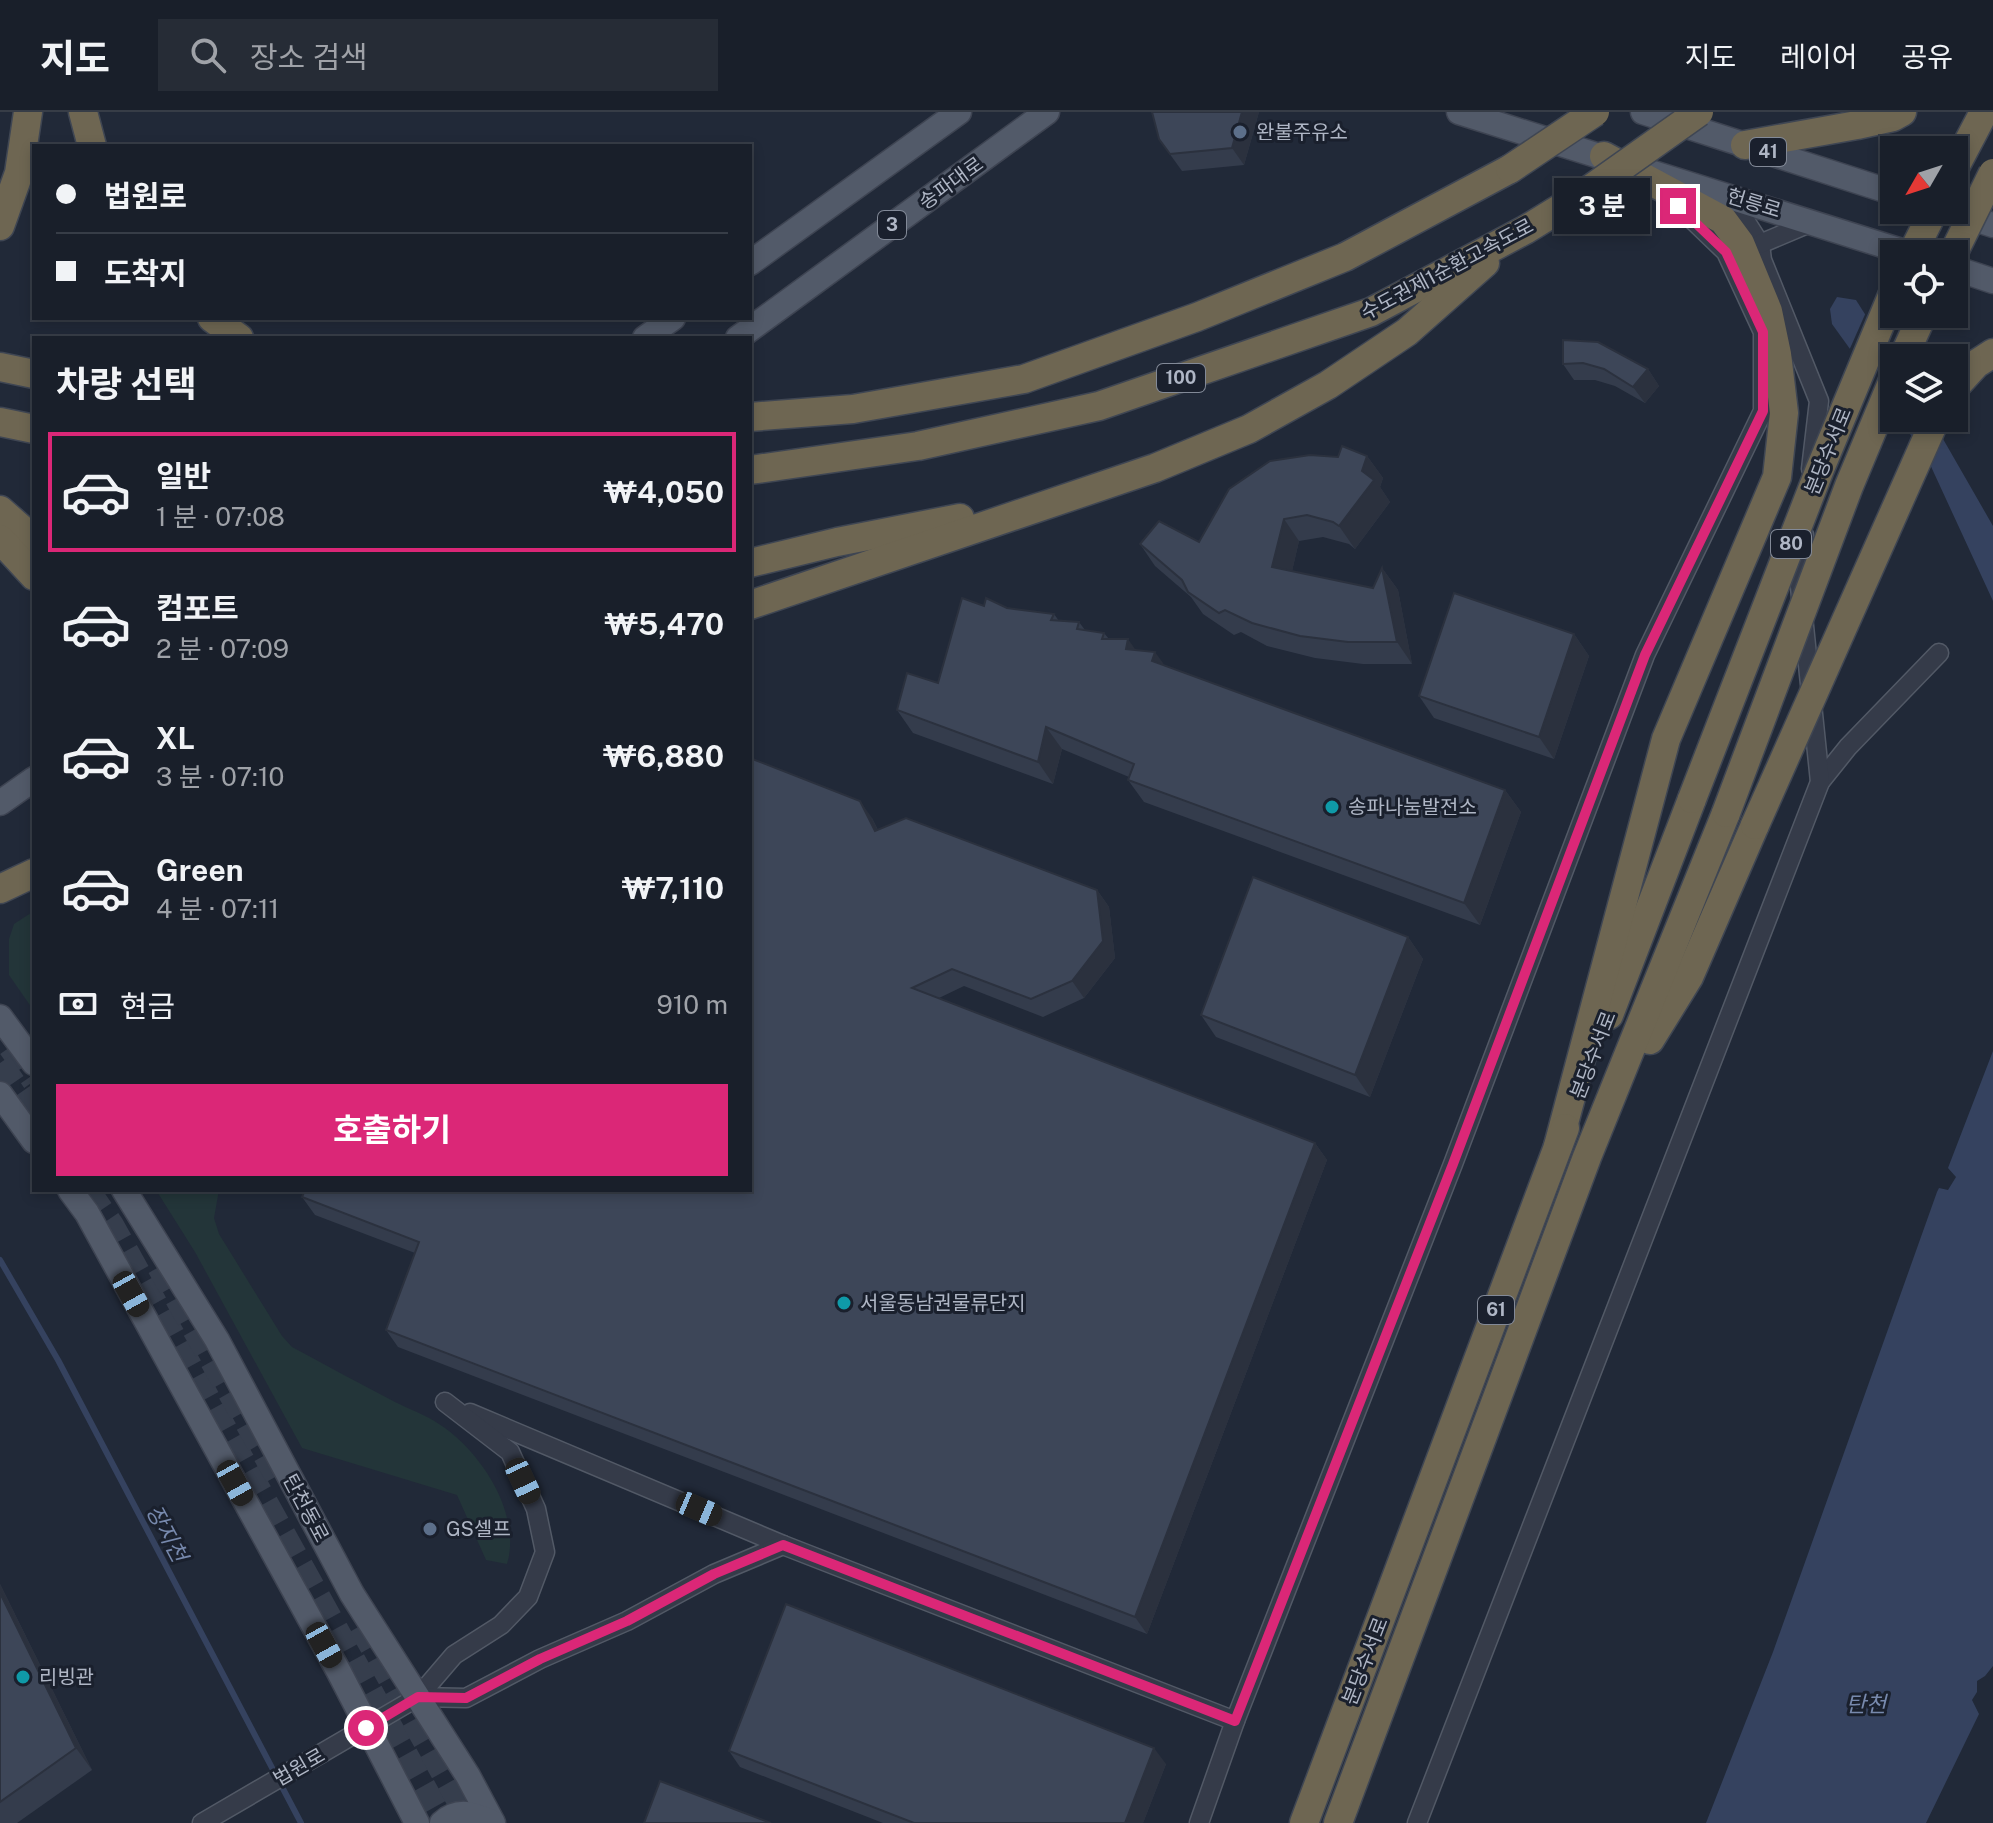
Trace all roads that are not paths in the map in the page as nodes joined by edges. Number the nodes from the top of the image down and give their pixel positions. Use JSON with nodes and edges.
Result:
{"nodes":[{"id":1,"x":28,"y":112,"type":"edge"},
{"id":2,"x":83,"y":112,"type":"edge"},
{"id":3,"x":959,"y":112,"type":"edge"},
{"id":4,"x":1047,"y":112,"type":"edge"},
{"id":5,"x":1459,"y":112,"type":"edge"},
{"id":6,"x":1595,"y":112,"type":"edge"},
{"id":7,"x":1643,"y":112,"type":"edge"},
{"id":8,"x":1699,"y":112,"type":"edge"},
{"id":9,"x":1902,"y":112,"type":"edge"},
{"id":10,"x":1984,"y":112,"type":"edge"},
{"id":11,"x":1968,"y":142,"type":"edge"},
{"id":12,"x":91,"y":144,"type":"edge"},
{"id":13,"x":1745,"y":145,"type":"junction"},
{"id":14,"x":1604,"y":156,"type":"junction"},
{"id":15,"x":1993,"y":173,"type":"edge"},
{"id":16,"x":1656,"y":184,"type":"junction"},
{"id":17,"x":1880,"y":188,"type":"edge"},
{"id":18,"x":1729,"y":195,"type":"junction"},
{"id":19,"x":1968,"y":217,"type":"edge"},
{"id":20,"x":1812,"y":222,"type":"junction"},
{"id":21,"x":1993,"y":225,"type":"edge"},
{"id":22,"x":0,"y":226,"type":"edge"},
{"id":23,"x":1525,"y":230,"type":"junction"},
{"id":24,"x":1960,"y":240,"type":"edge"},
{"id":25,"x":1760,"y":244,"type":"junction"},
{"id":26,"x":1880,"y":244,"type":"edge"},
{"id":27,"x":752,"y":262,"type":"edge"},
{"id":28,"x":1968,"y":273,"type":"edge"},
{"id":29,"x":1993,"y":281,"type":"edge"},
{"id":30,"x":215,"y":320,"type":"edge"},
{"id":31,"x":670,"y":320,"type":"edge"},
{"id":32,"x":1880,"y":325,"type":"edge"},
{"id":33,"x":236,"y":336,"type":"edge"},
{"id":34,"x":648,"y":336,"type":"edge"},
{"id":35,"x":741,"y":336,"type":"edge"},
{"id":36,"x":1984,"y":358,"type":"edge"},
{"id":37,"x":0,"y":367,"type":"edge"},
{"id":38,"x":32,"y":374,"type":"edge"},
{"id":39,"x":1968,"y":374,"type":"edge"},
{"id":40,"x":1880,"y":412,"type":"edge"},
{"id":41,"x":752,"y":417,"type":"edge"},
{"id":42,"x":0,"y":422,"type":"edge"},
{"id":43,"x":32,"y":429,"type":"edge"},
{"id":44,"x":1930,"y":432,"type":"edge"},
{"id":45,"x":752,"y":470,"type":"edge"},
{"id":46,"x":1072,"y":496,"type":"junction"},
{"id":47,"x":0,"y":510,"type":"edge"},
{"id":48,"x":32,"y":538,"type":"edge"},
{"id":49,"x":0,"y":539,"type":"edge"},
{"id":50,"x":752,"y":563,"type":"edge"},
{"id":51,"x":32,"y":574,"type":"edge"},
{"id":52,"x":752,"y":604,"type":"edge"},
{"id":53,"x":1939,"y":653,"type":"dead end"},
{"id":54,"x":32,"y":780,"type":"edge"},
{"id":55,"x":1820,"y":782,"type":"junction"},
{"id":56,"x":1692,"y":799,"type":"joint"},
{"id":57,"x":0,"y":803,"type":"edge"},
{"id":58,"x":1726,"y":813,"type":"joint"},
{"id":59,"x":32,"y":860,"type":"edge"},
{"id":60,"x":32,"y":874,"type":"edge"},
{"id":61,"x":0,"y":886,"type":"edge"},
{"id":62,"x":0,"y":1017,"type":"edge"},
{"id":63,"x":32,"y":1060,"type":"tunnel mouth"},
{"id":64,"x":0,"y":1094,"type":"edge"},
{"id":65,"x":32,"y":1138,"type":"edge"},
{"id":66,"x":1558,"y":1146,"type":"junction"},
{"id":67,"x":1587,"y":1157,"type":"junction"},
{"id":68,"x":71,"y":1192,"type":"edge"},
{"id":69,"x":125,"y":1192,"type":"edge"},
{"id":70,"x":783,"y":1545,"type":"junction"},
{"id":71,"x":418,"y":1697,"type":"junction"},
{"id":72,"x":1235,"y":1721,"type":"junction"},
{"id":73,"x":366,"y":1728,"type":"junction"},
{"id":74,"x":492,"y":1822,"type":"edge"},
{"id":75,"x":202,"y":1823,"type":"edge"},
{"id":76,"x":417,"y":1823,"type":"edge"},
{"id":77,"x":442,"y":1823,"type":"edge"},
{"id":78,"x":1199,"y":1823,"type":"edge"},
{"id":79,"x":1304,"y":1823,"type":"edge"},
{"id":80,"x":1338,"y":1823,"type":"edge"},
{"id":81,"x":1417,"y":1823,"type":"edge"}],
"edges":[{"from":1,"to":22,"type":"highway"},
{"from":2,"to":12,"type":"highway"},
{"from":3,"to":27,"type":"main road"},
{"from":4,"to":35,"type":"main road","name":"송파대로","number":"3"},
{"from":5,"to":14,"type":"main road","name":"헌릉로"},
{"from":6,"to":41,"type":"highway","bridge":true},
{"from":7,"to":13,"type":"main road","number":"41"},
{"from":8,"to":23,"type":"highway","name":"수도권제1순환고속도로","number":"100","bridge":true},
{"from":9,"to":13,"type":"highway"},
{"from":10,"to":11,"type":"highway"},
{"from":13,"to":17,"type":"main road","number":"41"},
{"from":14,"to":16,"type":"highway"},
{"from":14,"to":18,"type":"main road","name":"헌릉로"},
{"from":15,"to":24,"type":"highway","bridge":true},
{"from":16,"to":66,"type":"highway"},
{"from":16,"to":72,"type":"street"},
{"from":18,"to":20,"type":"main road","name":"헌릉로"},
{"from":18,"to":25,"type":"street"},
{"from":19,"to":21,"type":"main road"},
{"from":20,"to":25,"type":"street"},
{"from":20,"to":26,"type":"main road","name":"헌릉로"},
{"from":23,"to":45,"type":"highway","name":"수도권제1순환고속도로","number":"100"},
{"from":23,"to":46,"type":"highway"},
{"from":25,"to":55,"type":"street"},
{"from":28,"to":29,"type":"main road"},
{"from":30,"to":33,"type":"highway"},
{"from":31,"to":34,"type":"main road"},
{"from":32,"to":56,"type":"highway","name":"분당수서로","number":"80","bridge":true},
{"from":36,"to":39,"type":"highway"},
{"from":37,"to":38,"type":"highway"},
{"from":40,"to":58,"type":"highway","name":"분당수서로","number":"80","bridge":true},
{"from":42,"to":43,"type":"highway"},
{"from":44,"to":67,"type":"highway","bridge":true},
{"from":46,"to":50,"type":"highway"},
{"from":46,"to":52,"type":"highway"},
{"from":47,"to":48,"type":"highway"},
{"from":49,"to":51,"type":"highway"},
{"from":53,"to":55,"type":"street"},
{"from":54,"to":57,"type":"main road"},
{"from":55,"to":81,"type":"street"},
{"from":56,"to":66,"type":"highway","name":"분당수서로","number":"61"},
{"from":58,"to":67,"type":"highway","name":"분당수서로","number":"61"},
{"from":59,"to":61,"type":"main road"},
{"from":60,"to":61,"type":"highway"},
{"from":62,"to":63,"type":"main road"},
{"from":64,"to":65,"type":"main road"},
{"from":66,"to":79,"type":"highway","name":"분당수서로","number":"61"},
{"from":67,"to":80,"type":"highway","name":"분당수서로","number":"61"},
{"from":68,"to":73,"type":"main road"},
{"from":69,"to":71,"type":"main road","name":"탄천동로"},
{"from":70,"to":71,"type":"street"},
{"from":70,"to":71,"type":"street"},
{"from":70,"to":72,"type":"street"},
{"from":71,"to":73,"type":"street","name":"법원로"},
{"from":71,"to":74,"type":"main road","name":"탄천동로"},
{"from":72,"to":78,"type":"street"},
{"from":73,"to":75,"type":"street","name":"법원로"},
{"from":73,"to":76,"type":"main road"},
{"from":74,"to":77,"type":"main road"}]}
